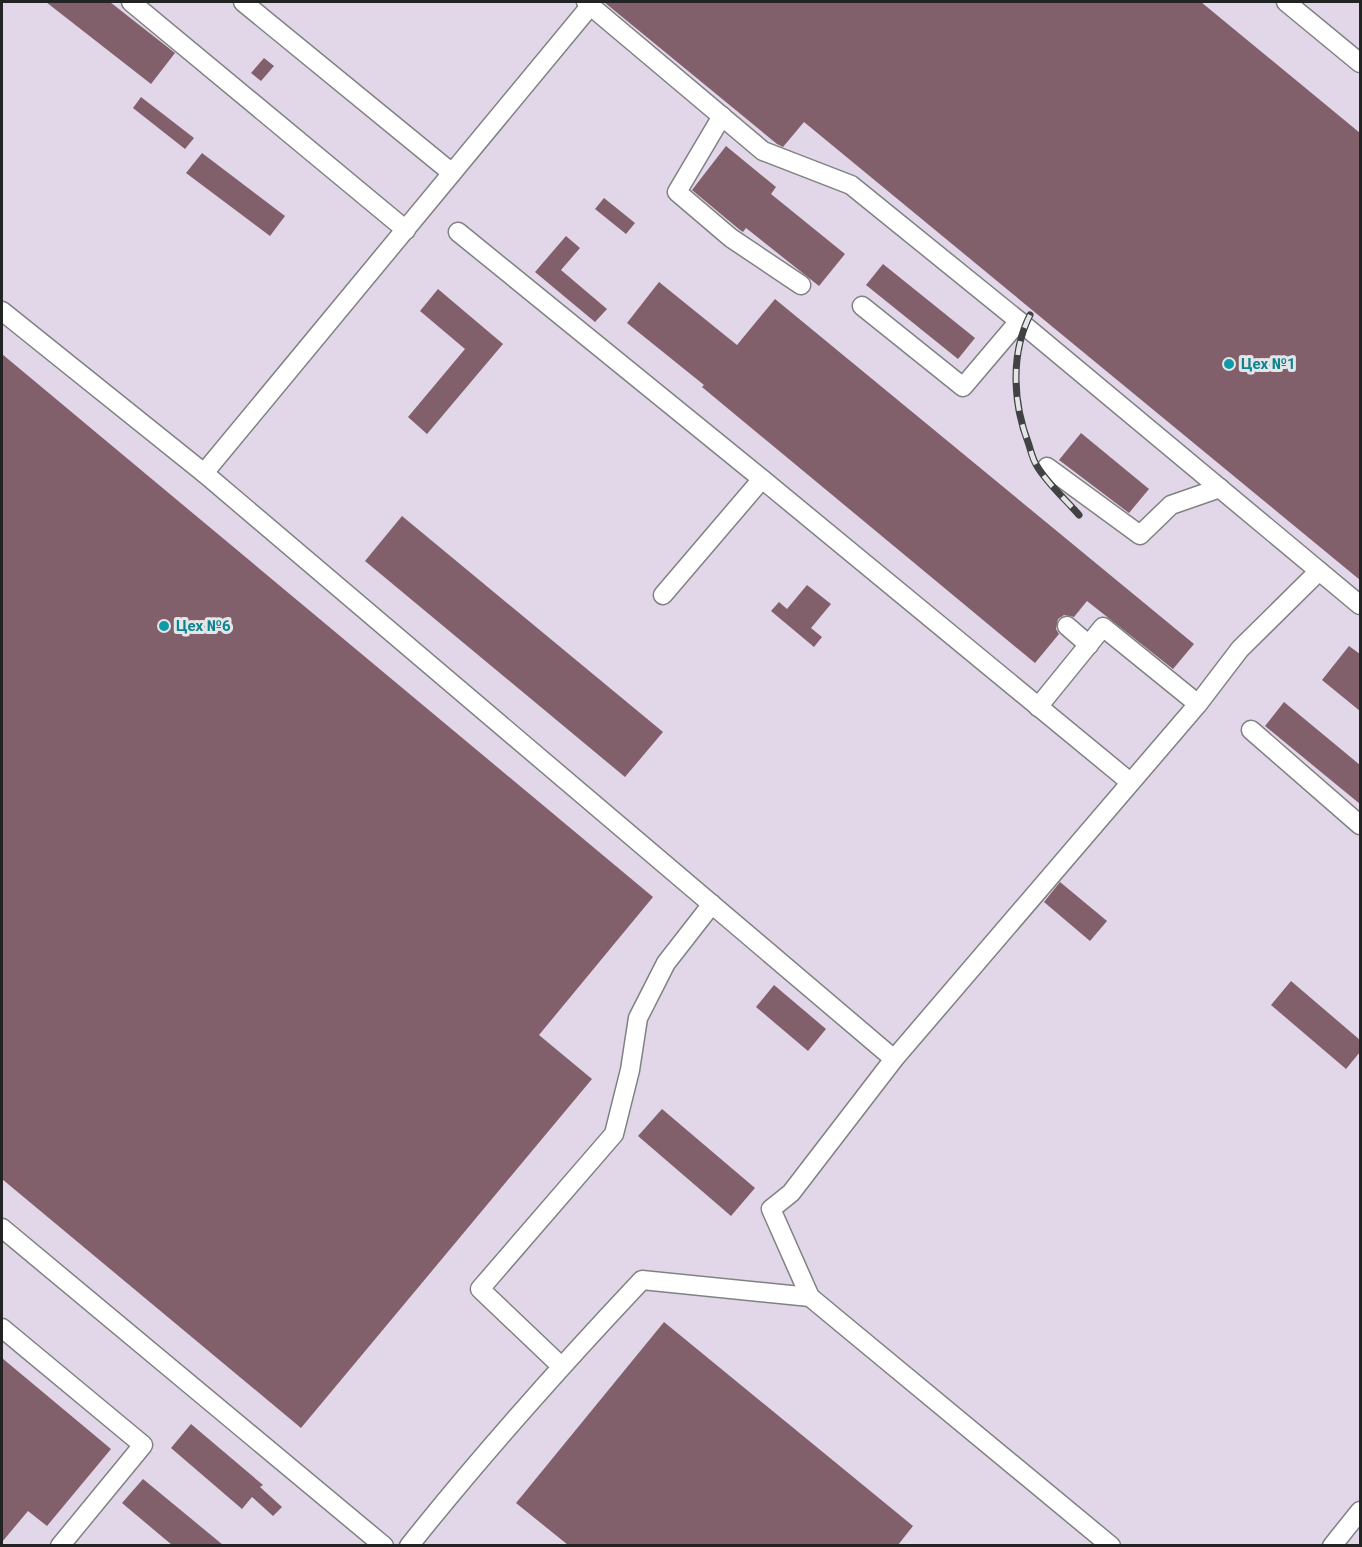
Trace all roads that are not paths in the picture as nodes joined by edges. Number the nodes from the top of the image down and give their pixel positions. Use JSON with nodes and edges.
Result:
{"nodes":[{"id":1,"x":131,"y":2,"type":"edge"},
{"id":2,"x":243,"y":2,"type":"edge"},
{"id":3,"x":1286,"y":2,"type":"edge"},
{"id":4,"x":588,"y":3,"type":"edge"},
{"id":5,"x":1360,"y":63,"type":"edge"},
{"id":6,"x":722,"y":116,"type":"junction"},
{"id":7,"x":452,"y":174,"type":"junction"},
{"id":8,"x":406,"y":230,"type":"junction"},
{"id":9,"x":458,"y":232,"type":"dead end"},
{"id":10,"x":801,"y":285,"type":"dead end"},
{"id":11,"x":862,"y":306,"type":"dead end"},
{"id":12,"x":2,"y":311,"type":"edge"},
{"id":13,"x":1019,"y":321,"type":"junction"},
{"id":14,"x":1047,"y":467,"type":"dead end"},
{"id":15,"x":204,"y":473,"type":"junction"},
{"id":16,"x":762,"y":479,"type":"junction"},
{"id":17,"x":1220,"y":488,"type":"junction"},
{"id":18,"x":1319,"y":571,"type":"junction"},
{"id":19,"x":663,"y":595,"type":"dead end"},
{"id":20,"x":1360,"y":605,"type":"edge"},
{"id":21,"x":1067,"y":626,"type":"dead end"},
{"id":22,"x":1089,"y":645,"type":"junction"},
{"id":23,"x":1198,"y":704,"type":"junction"},
{"id":24,"x":1038,"y":707,"type":"junction"},
{"id":25,"x":1251,"y":730,"type":"dead end"},
{"id":26,"x":1130,"y":782,"type":"junction"},
{"id":27,"x":1360,"y":825,"type":"edge"},
{"id":28,"x":712,"y":904,"type":"junction"},
{"id":29,"x":894,"y":1059,"type":"junction"},
{"id":30,"x":2,"y":1228,"type":"edge"},
{"id":31,"x":810,"y":1297,"type":"junction"},
{"id":32,"x":2,"y":1328,"type":"edge"},
{"id":33,"x":561,"y":1366,"type":"junction"},
{"id":34,"x":1360,"y":1511,"type":"edge"},
{"id":35,"x":60,"y":1545,"type":"edge"},
{"id":36,"x":384,"y":1545,"type":"edge"},
{"id":37,"x":409,"y":1545,"type":"edge"},
{"id":38,"x":1111,"y":1545,"type":"edge"},
{"id":39,"x":1332,"y":1545,"type":"edge"}],
"edges":[{"from":1,"to":8,"type":"lane"},
{"from":2,"to":7,"type":"lane"},
{"from":3,"to":5,"type":"lane"},
{"from":4,"to":6,"type":"lane"},
{"from":4,"to":7,"type":"lane"},
{"from":6,"to":10,"type":"lane"},
{"from":6,"to":13,"type":"lane"},
{"from":7,"to":8,"type":"lane"},
{"from":8,"to":15,"type":"lane"},
{"from":9,"to":16,"type":"lane"},
{"from":11,"to":13,"type":"lane"},
{"from":12,"to":15,"type":"lane"},
{"from":13,"to":17,"type":"lane"},
{"from":14,"to":17,"type":"lane"},
{"from":15,"to":28,"type":"lane"},
{"from":16,"to":19,"type":"lane"},
{"from":16,"to":24,"type":"lane"},
{"from":17,"to":18,"type":"lane"},
{"from":18,"to":20,"type":"lane"},
{"from":18,"to":23,"type":"lane"},
{"from":21,"to":22,"type":"lane"},
{"from":22,"to":23,"type":"lane"},
{"from":22,"to":24,"type":"lane"},
{"from":23,"to":26,"type":"lane"},
{"from":24,"to":26,"type":"lane"},
{"from":25,"to":27,"type":"lane"},
{"from":26,"to":29,"type":"lane"},
{"from":28,"to":29,"type":"lane"},
{"from":28,"to":33,"type":"lane"},
{"from":29,"to":31,"type":"lane"},
{"from":30,"to":36,"type":"lane"},
{"from":31,"to":33,"type":"lane"},
{"from":31,"to":38,"type":"lane"},
{"from":32,"to":35,"type":"lane"},
{"from":33,"to":37,"type":"lane"},
{"from":34,"to":39,"type":"lane"}]}
